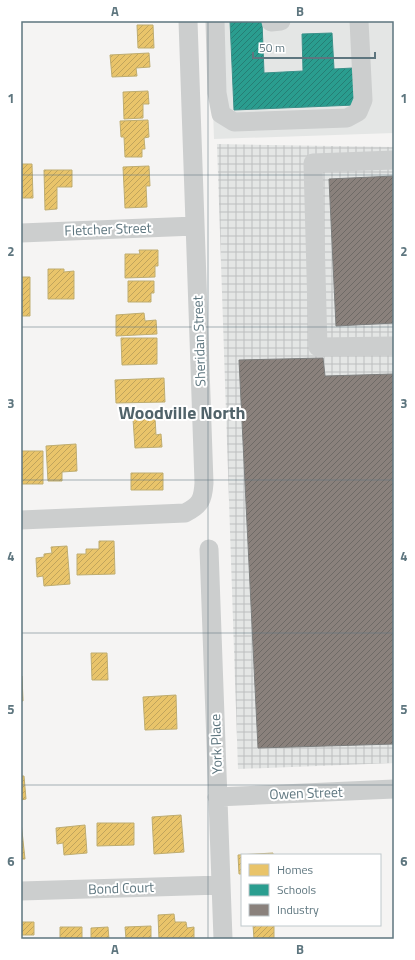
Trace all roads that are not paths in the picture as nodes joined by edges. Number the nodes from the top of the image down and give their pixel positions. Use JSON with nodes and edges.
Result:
{"nodes":[{"id":1,"x":188,"y":21,"type":"edge"},
{"id":2,"x":215,"y":21,"type":"edge"},
{"id":3,"x":359,"y":21,"type":"edge"},
{"id":4,"x":394,"y":160,"type":"edge"},
{"id":5,"x":195,"y":226,"type":"junction"},
{"id":6,"x":21,"y":233,"type":"edge"},
{"id":7,"x":394,"y":346,"type":"edge"},
{"id":8,"x":21,"y":520,"type":"edge"},
{"id":9,"x":209,"y":549,"type":"dead end"},
{"id":10,"x":394,"y":789,"type":"edge"},
{"id":11,"x":217,"y":796,"type":"junction"},
{"id":12,"x":221,"y":886,"type":"junction"},
{"id":13,"x":21,"y":891,"type":"edge"},
{"id":14,"x":223,"y":939,"type":"edge"}],
"edges":[{"from":1,"to":5,"type":"street","name":"Sheridan Street"},
{"from":2,"to":3,"type":"street"},
{"from":4,"to":7,"type":"street"},
{"from":5,"to":6,"type":"street","name":"Fletcher Street"},
{"from":5,"to":8,"type":"street","name":"Sheridan Street"},
{"from":9,"to":11,"type":"street","name":"York Place"},
{"from":10,"to":11,"type":"street","name":"Owen Street"},
{"from":11,"to":12,"type":"street","name":"York Place"},
{"from":12,"to":13,"type":"street","name":"Bond Court"},
{"from":12,"to":14,"type":"street","name":"York Place"}]}
